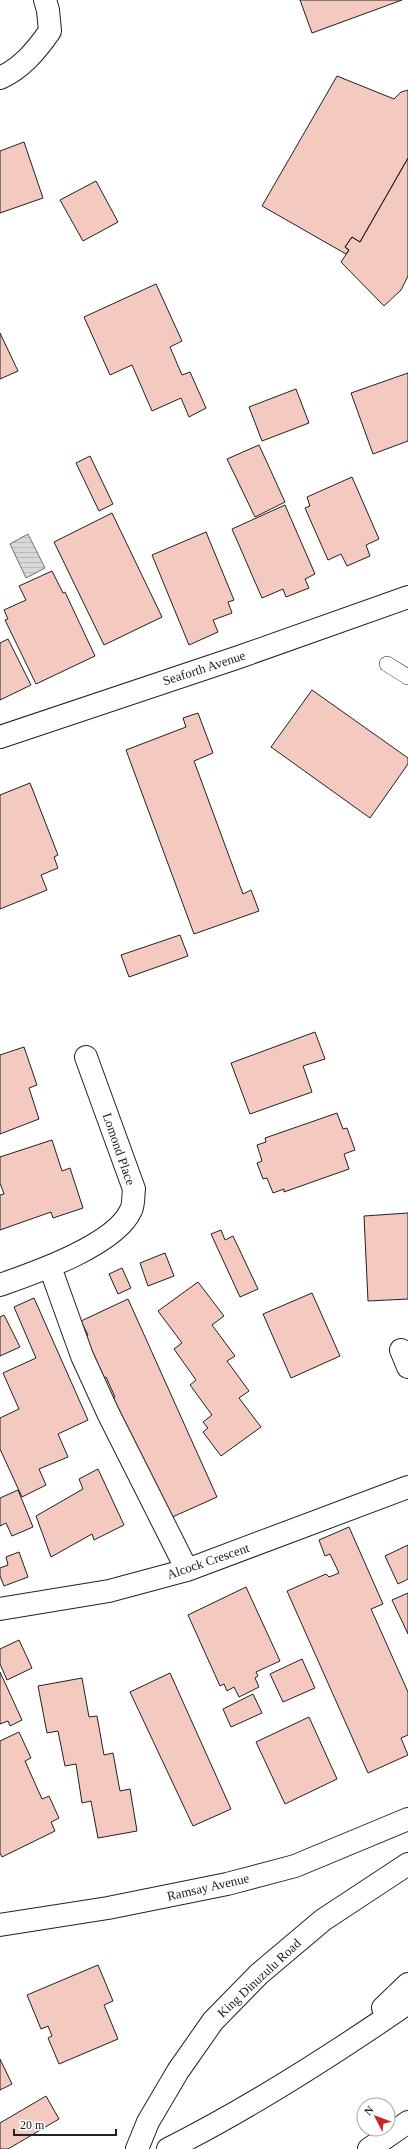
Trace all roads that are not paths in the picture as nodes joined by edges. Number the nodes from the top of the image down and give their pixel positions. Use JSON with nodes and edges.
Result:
{"nodes":[{"id":1,"x":45,"y":0,"type":"edge"},
{"id":2,"x":0,"y":78,"type":"edge"},
{"id":3,"x":408,"y":596,"type":"edge"},
{"id":4,"x":387,"y":664,"type":"dead end"},
{"id":5,"x":408,"y":677,"type":"edge"},
{"id":6,"x":0,"y":737,"type":"edge"},
{"id":7,"x":86,"y":1056,"type":"dead end"},
{"id":8,"x":50,"y":1267,"type":"junction"},
{"id":9,"x":0,"y":1285,"type":"edge"},
{"id":10,"x":408,"y":1487,"type":"edge"},
{"id":11,"x":187,"y":1570,"type":"junction"},
{"id":12,"x":0,"y":1609,"type":"edge"},
{"id":13,"x":408,"y":1819,"type":"edge"},
{"id":14,"x":408,"y":1864,"type":"edge"},
{"id":15,"x":0,"y":1925,"type":"edge"},
{"id":16,"x":408,"y":1984,"type":"edge"},
{"id":17,"x":408,"y":2003,"type":"edge"},
{"id":18,"x":338,"y":2051,"type":"junction"},
{"id":19,"x":408,"y":2122,"type":"edge"},
{"id":20,"x":137,"y":2149,"type":"edge"},
{"id":21,"x":168,"y":2149,"type":"edge"},
{"id":22,"x":369,"y":2149,"type":"edge"}],
"edges":[{"from":1,"to":2,"type":"main road"},
{"from":3,"to":6,"type":"main road","name":"Seaforth Avenue"},
{"from":4,"to":5,"type":"lane"},
{"from":7,"to":8,"type":"main road","name":"Lomond Place"},
{"from":8,"to":9,"type":"main road","name":"Lomond Place"},
{"from":8,"to":11,"type":"main road"},
{"from":10,"to":11,"type":"main road","name":"Alcock Crescent"},
{"from":11,"to":12,"type":"main road","name":"Alcock Crescent"},
{"from":13,"to":15,"type":"main road","name":"Ramsay Avenue"},
{"from":14,"to":20,"type":"main road","name":"King Dinuzulu Road"},
{"from":16,"to":18,"type":"main road"},
{"from":17,"to":18,"type":"main road"},
{"from":18,"to":21,"type":"main road"},
{"from":19,"to":22,"type":"main road"}]}
